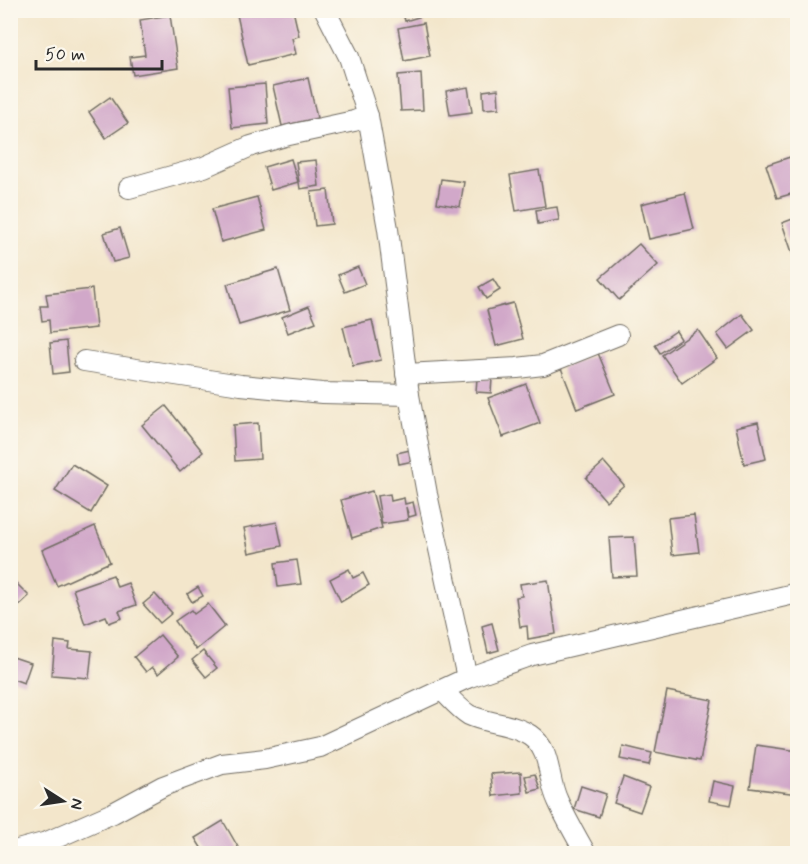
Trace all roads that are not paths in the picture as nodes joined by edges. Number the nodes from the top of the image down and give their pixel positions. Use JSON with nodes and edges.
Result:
{"nodes":[{"id":1,"x":325,"y":10,"type":"edge"},
{"id":2,"x":369,"y":116,"type":"junction"},
{"id":3,"x":129,"y":188,"type":"dead end"},
{"id":4,"x":618,"y":335,"type":"dead end"},
{"id":5,"x":84,"y":361,"type":"dead end"},
{"id":6,"x":406,"y":374,"type":"junction"},
{"id":7,"x":409,"y":395,"type":"junction"},
{"id":8,"x":798,"y":593,"type":"edge"},
{"id":9,"x":466,"y":678,"type":"junction"},
{"id":10,"x":442,"y":690,"type":"junction"},
{"id":11,"x":10,"y":852,"type":"edge"},
{"id":12,"x":586,"y":854,"type":"edge"}],
"edges":[{"from":1,"to":2,"type":"street"},
{"from":2,"to":3,"type":"street"},
{"from":2,"to":6,"type":"street"},
{"from":4,"to":6,"type":"street"},
{"from":5,"to":7,"type":"street"},
{"from":6,"to":7,"type":"street"},
{"from":7,"to":9,"type":"street"},
{"from":8,"to":9,"type":"street"},
{"from":9,"to":10,"type":"street"},
{"from":10,"to":11,"type":"street"},
{"from":10,"to":12,"type":"street"}]}
